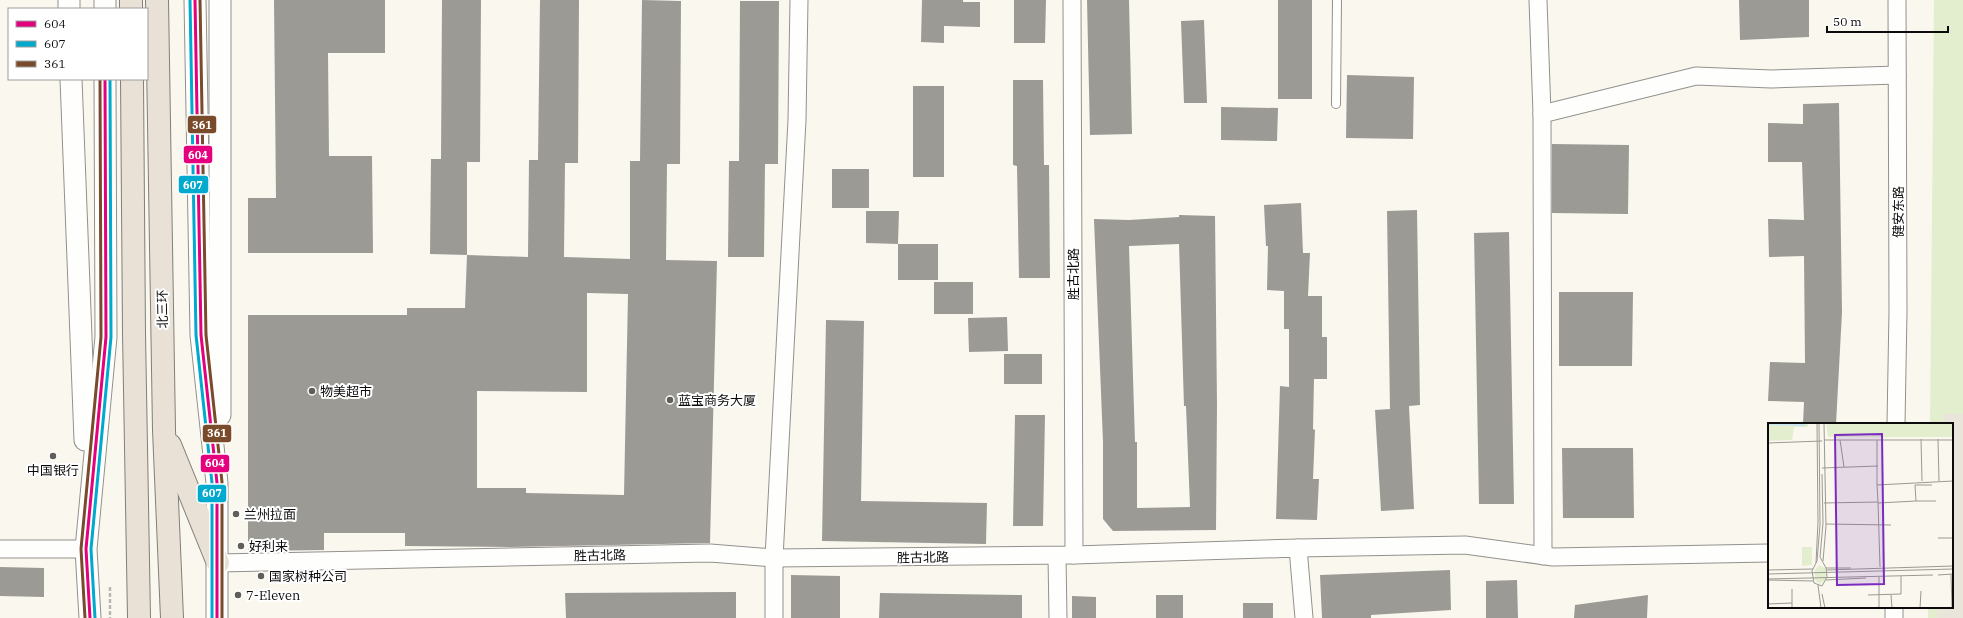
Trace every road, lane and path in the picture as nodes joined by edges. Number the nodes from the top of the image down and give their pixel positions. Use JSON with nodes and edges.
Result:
{"nodes":[{"id":1,"x":157,"y":0,"type":"edge"},
{"id":2,"x":195,"y":0,"type":"edge"},
{"id":3,"x":220,"y":0,"type":"edge"},
{"id":4,"x":800,"y":0,"type":"edge"},
{"id":5,"x":1072,"y":0,"type":"edge"},
{"id":6,"x":1337,"y":0,"type":"edge"},
{"id":7,"x":1538,"y":0,"type":"edge"},
{"id":8,"x":1897,"y":0,"type":"edge"},
{"id":9,"x":1897,"y":75,"type":"junction"},
{"id":10,"x":71,"y":80,"type":"edge"},
{"id":11,"x":105,"y":80,"type":"edge"},
{"id":12,"x":132,"y":80,"type":"edge"},
{"id":13,"x":1336,"y":104,"type":"dead end"},
{"id":14,"x":1542,"y":114,"type":"junction"},
{"id":15,"x":1896,"y":423,"type":"edge"},
{"id":16,"x":164,"y":430,"type":"junction"},
{"id":17,"x":217,"y":483,"type":"junction"},
{"id":18,"x":88,"y":518,"type":"junction"},
{"id":19,"x":1298,"y":548,"type":"junction"},
{"id":20,"x":0,"y":549,"type":"edge"},
{"id":21,"x":86,"y":549,"type":"junction"},
{"id":22,"x":1768,"y":553,"type":"edge"},
{"id":23,"x":1057,"y":556,"type":"junction"},
{"id":24,"x":1074,"y":556,"type":"junction"},
{"id":25,"x":1543,"y":556,"type":"junction"},
{"id":26,"x":774,"y":558,"type":"junction"},
{"id":27,"x":218,"y":563,"type":"junction"},
{"id":28,"x":110,"y":587,"type":"dead end"},
{"id":29,"x":90,"y":618,"type":"edge"},
{"id":30,"x":110,"y":618,"type":"edge"},
{"id":31,"x":139,"y":618,"type":"edge"},
{"id":32,"x":172,"y":618,"type":"edge"},
{"id":33,"x":217,"y":618,"type":"edge"},
{"id":34,"x":774,"y":618,"type":"edge"},
{"id":35,"x":1058,"y":618,"type":"edge"},
{"id":36,"x":1304,"y":618,"type":"edge"}],
"edges":[{"from":1,"to":16,"type":"highway","name":"北三环"},
{"from":2,"to":17,"type":"street"},
{"from":3,"to":17,"type":"street"},
{"from":4,"to":26,"type":"street"},
{"from":5,"to":24,"type":"street","name":"胜古北路"},
{"from":6,"to":13,"type":"lane"},
{"from":7,"to":14,"type":"street"},
{"from":8,"to":9,"type":"street","name":"健安东路"},
{"from":9,"to":14,"type":"street"},
{"from":9,"to":15,"type":"street","name":"健安东路"},
{"from":10,"to":18,"type":"street"},
{"from":11,"to":18,"type":"street"},
{"from":12,"to":31,"type":"highway"},
{"from":14,"to":25,"type":"street"},
{"from":16,"to":27,"type":"highway"},
{"from":16,"to":32,"type":"highway","name":"北三环"},
{"from":17,"to":27,"type":"street"},
{"from":18,"to":21,"type":"street"},
{"from":19,"to":24,"type":"street"},
{"from":19,"to":25,"type":"street"},
{"from":19,"to":36,"type":"street"},
{"from":20,"to":21,"type":"street"},
{"from":21,"to":29,"type":"street"},
{"from":22,"to":25,"type":"street"},
{"from":23,"to":24,"type":"street","name":"胜古北路"},
{"from":23,"to":26,"type":"street","name":"胜古北路"},
{"from":23,"to":35,"type":"street"},
{"from":26,"to":27,"type":"street","name":"胜古北路"},
{"from":26,"to":34,"type":"street"},
{"from":27,"to":33,"type":"street"},
{"from":28,"to":30,"type":"path"}]}
